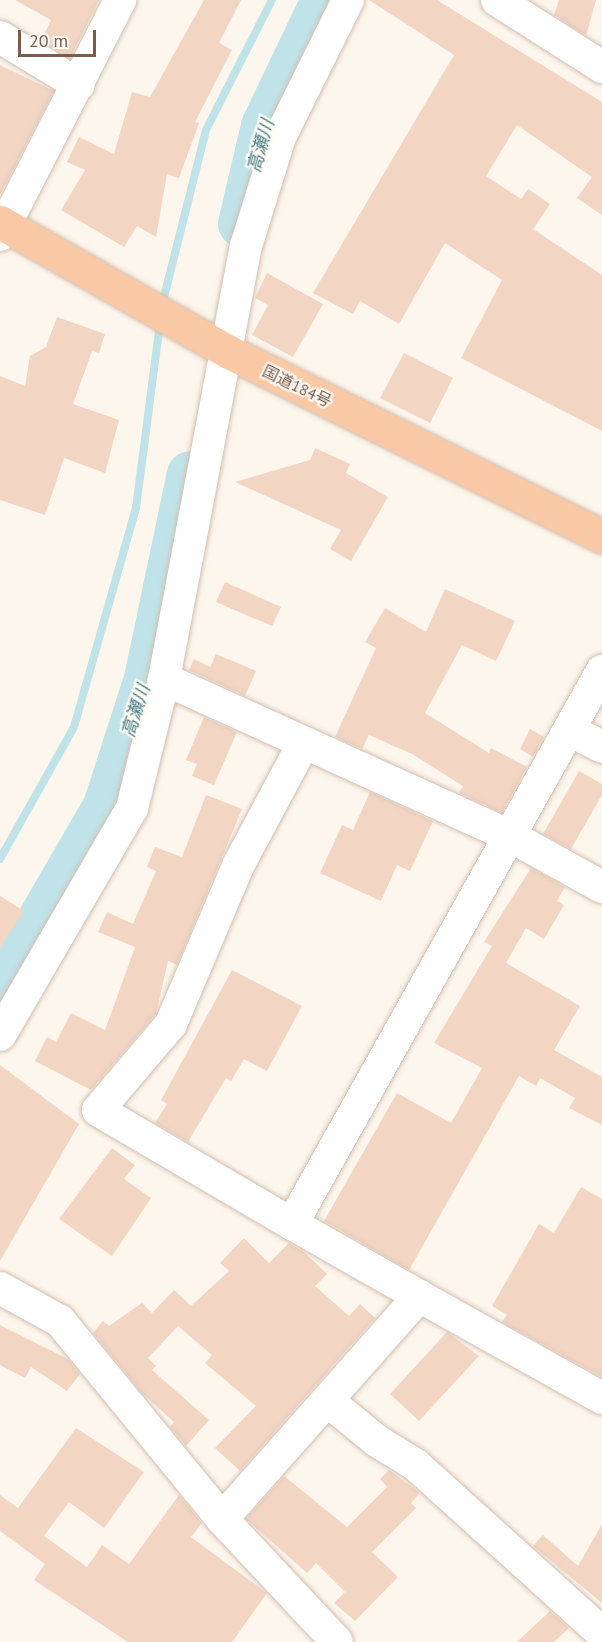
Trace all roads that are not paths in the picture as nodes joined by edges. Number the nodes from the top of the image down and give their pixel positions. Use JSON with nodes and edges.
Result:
{"nodes":[{"id":1,"x":120,"y":0,"type":"edge"},
{"id":2,"x":348,"y":0,"type":"edge"},
{"id":3,"x":498,"y":0,"type":"edge"},
{"id":4,"x":0,"y":37,"type":"edge"},
{"id":5,"x":602,"y":67,"type":"edge"},
{"id":6,"x":79,"y":85,"type":"junction"},
{"id":7,"x":2,"y":227,"type":"edge"},
{"id":8,"x":229,"y":352,"type":"junction"},
{"id":9,"x":602,"y":536,"type":"edge"},
{"id":10,"x":602,"y":671,"type":"edge"},
{"id":11,"x":164,"y":679,"type":"junction"},
{"id":12,"x":569,"y":730,"type":"junction"},
{"id":13,"x":303,"y":744,"type":"junction"},
{"id":14,"x":602,"y":747,"type":"edge"},
{"id":15,"x":512,"y":837,"type":"junction"},
{"id":16,"x":602,"y":887,"type":"edge"},
{"id":17,"x":0,"y":1035,"type":"edge"},
{"id":18,"x":292,"y":1224,"type":"junction"},
{"id":19,"x":0,"y":1288,"type":"edge"},
{"id":20,"x":419,"y":1296,"type":"junction"},
{"id":21,"x":602,"y":1398,"type":"edge"},
{"id":22,"x":328,"y":1401,"type":"junction"},
{"id":23,"x":222,"y":1518,"type":"junction"},
{"id":24,"x":602,"y":1633,"type":"edge"},
{"id":25,"x":338,"y":1642,"type":"edge"}],
"edges":[{"from":1,"to":6,"type":"street"},
{"from":2,"to":8,"type":"street"},
{"from":3,"to":5,"type":"street"},
{"from":4,"to":6,"type":"street"},
{"from":6,"to":7,"type":"street"},
{"from":7,"to":8,"type":"highway","name":"国道184号"},
{"from":8,"to":9,"type":"highway","name":"国道184号"},
{"from":8,"to":11,"type":"street"},
{"from":10,"to":12,"type":"street"},
{"from":11,"to":13,"type":"street"},
{"from":11,"to":17,"type":"street"},
{"from":12,"to":14,"type":"street"},
{"from":12,"to":15,"type":"street"},
{"from":13,"to":15,"type":"street"},
{"from":13,"to":18,"type":"street"},
{"from":15,"to":16,"type":"street"},
{"from":15,"to":18,"type":"street"},
{"from":18,"to":20,"type":"street"},
{"from":19,"to":23,"type":"street"},
{"from":20,"to":21,"type":"street"},
{"from":20,"to":22,"type":"street"},
{"from":22,"to":23,"type":"street"},
{"from":22,"to":24,"type":"street"},
{"from":23,"to":25,"type":"street"}]}
